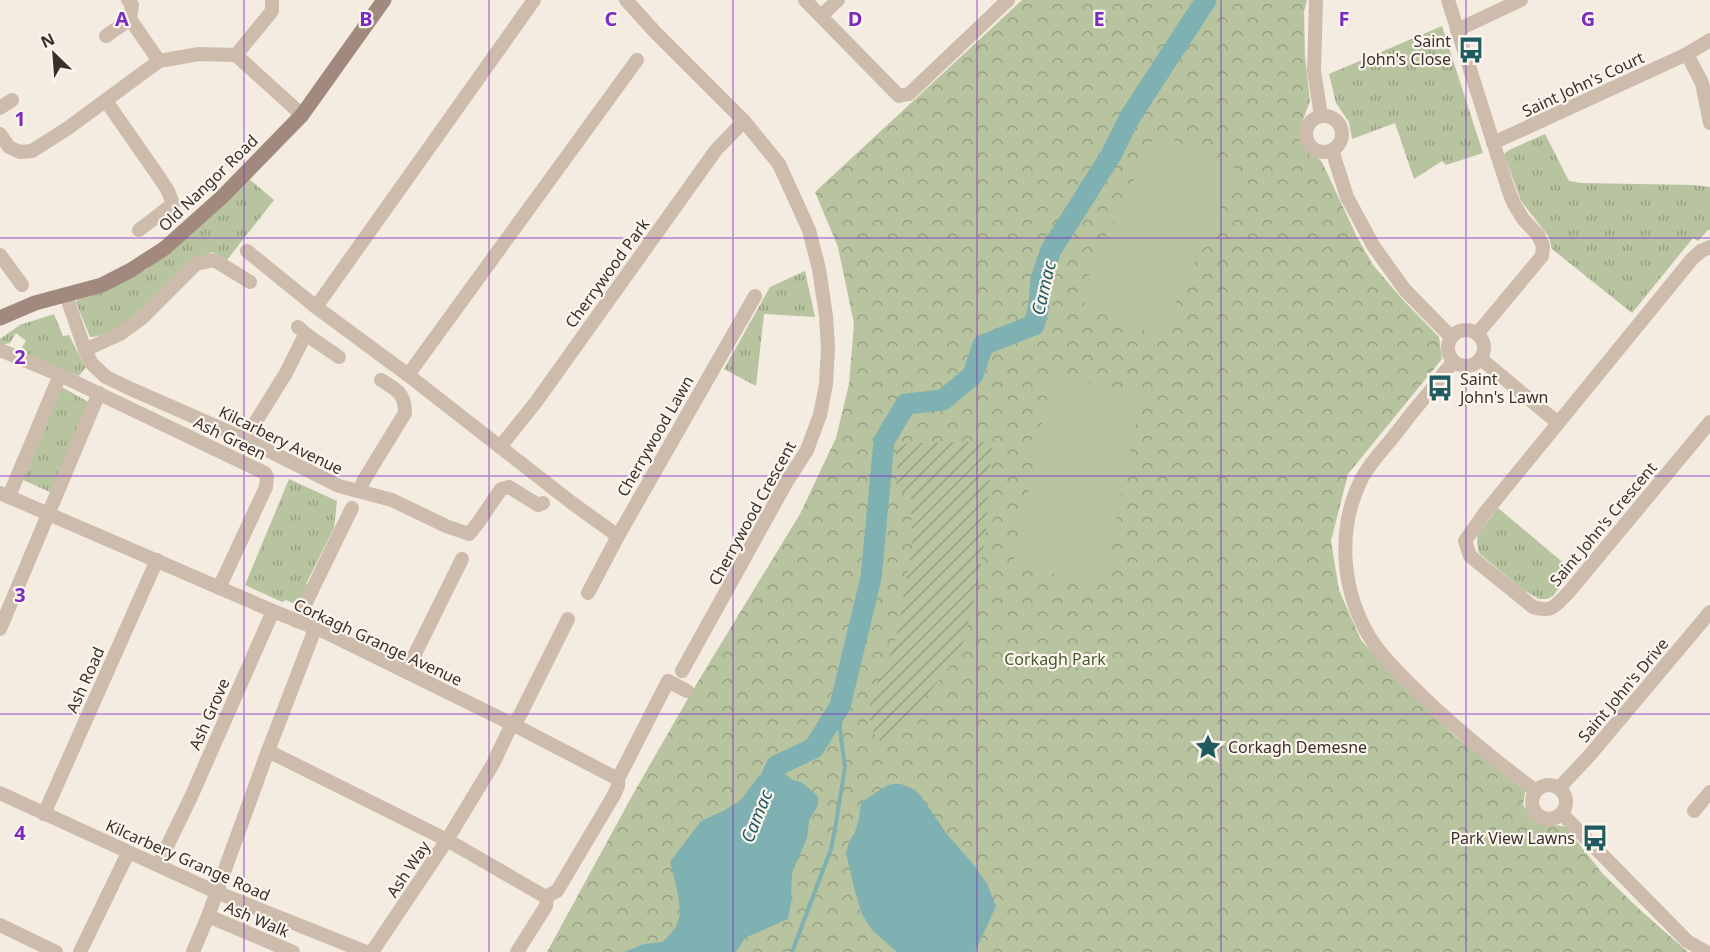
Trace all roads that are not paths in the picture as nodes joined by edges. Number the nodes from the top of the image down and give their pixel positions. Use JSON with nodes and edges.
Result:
{"nodes":[{"id":1,"x":128,"y":0,"type":"edge"},
{"id":2,"x":272,"y":0,"type":"edge"},
{"id":3,"x":384,"y":0,"type":"edge"},
{"id":4,"x":534,"y":0,"type":"edge"},
{"id":5,"x":626,"y":0,"type":"edge"},
{"id":6,"x":805,"y":0,"type":"edge"},
{"id":7,"x":838,"y":0,"type":"edge"},
{"id":8,"x":1008,"y":0,"type":"edge"},
{"id":9,"x":1316,"y":0,"type":"edge"},
{"id":10,"x":1448,"y":0,"type":"edge"},
{"id":11,"x":1521,"y":0,"type":"edge"},
{"id":12,"x":821,"y":16,"type":"junction"},
{"id":13,"x":130,"y":20,"type":"junction"},
{"id":14,"x":1457,"y":30,"type":"junction"},
{"id":15,"x":106,"y":36,"type":"dead end"},
{"id":16,"x":1710,"y":40,"type":"edge"},
{"id":17,"x":1687,"y":54,"type":"junction"},
{"id":18,"x":236,"y":55,"type":"junction"},
{"id":19,"x":638,"y":60,"type":"dead end"},
{"id":20,"x":159,"y":61,"type":"junction"},
{"id":21,"x":106,"y":101,"type":"junction"},
{"id":22,"x":302,"y":115,"type":"junction"},
{"id":23,"x":1321,"y":116,"type":"junction"},
{"id":24,"x":744,"y":120,"type":"junction"},
{"id":25,"x":1710,"y":123,"type":"edge"},
{"id":26,"x":0,"y":134,"type":"edge"},
{"id":27,"x":1493,"y":143,"type":"junction"},
{"id":28,"x":1332,"y":150,"type":"junction"},
{"id":29,"x":139,"y":230,"type":"dead end"},
{"id":30,"x":1710,"y":247,"type":"edge"},
{"id":31,"x":247,"y":251,"type":"dead end"},
{"id":32,"x":0,"y":255,"type":"edge"},
{"id":33,"x":250,"y":282,"type":"dead end"},
{"id":34,"x":22,"y":285,"type":"dead end"},
{"id":35,"x":66,"y":295,"type":"junction"},
{"id":36,"x":755,"y":296,"type":"dead end"},
{"id":37,"x":316,"y":307,"type":"junction"},
{"id":38,"x":0,"y":318,"type":"edge"},
{"id":39,"x":1478,"y":334,"type":"junction"},
{"id":40,"x":1451,"y":338,"type":"junction"},
{"id":41,"x":0,"y":350,"type":"edge"},
{"id":42,"x":85,"y":350,"type":"junction"},
{"id":43,"x":339,"y":357,"type":"dead end"},
{"id":44,"x":1481,"y":359,"type":"junction"},
{"id":45,"x":1454,"y":362,"type":"junction"},
{"id":46,"x":60,"y":375,"type":"junction"},
{"id":47,"x":408,"y":375,"type":"junction"},
{"id":48,"x":381,"y":380,"type":"dead end"},
{"id":49,"x":99,"y":393,"type":"junction"},
{"id":50,"x":1710,"y":422,"type":"edge"},
{"id":51,"x":1558,"y":423,"type":"junction"},
{"id":52,"x":245,"y":439,"type":"junction"},
{"id":53,"x":500,"y":447,"type":"junction"},
{"id":54,"x":359,"y":491,"type":"junction"},
{"id":55,"x":4,"y":494,"type":"edge"},
{"id":56,"x":543,"y":503,"type":"dead end"},
{"id":57,"x":352,"y":508,"type":"dead end"},
{"id":58,"x":49,"y":513,"type":"junction"},
{"id":59,"x":618,"y":536,"type":"junction"},
{"id":60,"x":462,"y":559,"type":"dead end"},
{"id":61,"x":157,"y":560,"type":"junction"},
{"id":62,"x":219,"y":588,"type":"junction"},
{"id":63,"x":588,"y":593,"type":"dead end"},
{"id":64,"x":273,"y":611,"type":"junction"},
{"id":65,"x":1710,"y":612,"type":"edge"},
{"id":66,"x":568,"y":619,"type":"dead end"},
{"id":67,"x":297,"y":621,"type":"junction"},
{"id":68,"x":0,"y":629,"type":"edge"},
{"id":69,"x":315,"y":629,"type":"junction"},
{"id":70,"x":682,"y":671,"type":"dead end"},
{"id":71,"x":406,"y":672,"type":"junction"},
{"id":72,"x":687,"y":691,"type":"dead end"},
{"id":73,"x":514,"y":725,"type":"junction"},
{"id":74,"x":268,"y":751,"type":"junction"},
{"id":75,"x":618,"y":779,"type":"junction"},
{"id":76,"x":1559,"y":788,"type":"junction"},
{"id":77,"x":1536,"y":791,"type":"junction"},
{"id":78,"x":1710,"y":792,"type":"edge"},
{"id":79,"x":0,"y":793,"type":"edge"},
{"id":80,"x":1694,"y":811,"type":"dead end"},
{"id":81,"x":44,"y":814,"type":"junction"},
{"id":82,"x":1562,"y":814,"type":"junction"},
{"id":83,"x":447,"y":840,"type":"junction"},
{"id":84,"x":128,"y":853,"type":"junction"},
{"id":85,"x":158,"y":865,"type":"junction"},
{"id":86,"x":216,"y":892,"type":"junction"},
{"id":87,"x":547,"y":896,"type":"junction"},
{"id":88,"x":208,"y":916,"type":"junction"},
{"id":89,"x":0,"y":925,"type":"edge"},
{"id":90,"x":56,"y":952,"type":"edge"},
{"id":91,"x":80,"y":952,"type":"edge"},
{"id":92,"x":193,"y":952,"type":"edge"},
{"id":93,"x":293,"y":952,"type":"edge"},
{"id":94,"x":366,"y":952,"type":"edge"},
{"id":95,"x":372,"y":952,"type":"edge"},
{"id":96,"x":517,"y":952,"type":"edge"},
{"id":97,"x":1706,"y":952,"type":"edge"}],
"edges":[{"from":1,"to":13,"type":"street"},
{"from":2,"to":18,"type":"street"},
{"from":3,"to":22,"type":"street","name":"Old Nangor Road"},
{"from":4,"to":37,"type":"street"},
{"from":5,"to":24,"type":"street","name":"Cherrywood Crescent"},
{"from":6,"to":12,"type":"street"},
{"from":7,"to":12,"type":"street"},
{"from":8,"to":12,"type":"street"},
{"from":9,"to":23,"type":"street"},
{"from":10,"to":14,"type":"street"},
{"from":11,"to":14,"type":"street"},
{"from":13,"to":15,"type":"street"},
{"from":13,"to":20,"type":"street"},
{"from":14,"to":27,"type":"street"},
{"from":16,"to":17,"type":"street","name":"Saint John's Court"},
{"from":17,"to":25,"type":"street"},
{"from":17,"to":27,"type":"street","name":"Saint John's Court"},
{"from":18,"to":20,"type":"street"},
{"from":18,"to":22,"type":"street"},
{"from":19,"to":47,"type":"street"},
{"from":20,"to":21,"type":"street"},
{"from":21,"to":26,"type":"street"},
{"from":21,"to":29,"type":"street"},
{"from":22,"to":35,"type":"street","name":"Old Nangor Road"},
{"from":23,"to":28,"type":"street"},
{"from":23,"to":28,"type":"street"},
{"from":24,"to":53,"type":"street","name":"Cherrywood Park"},
{"from":24,"to":70,"type":"street","name":"Cherrywood Crescent"},
{"from":27,"to":39,"type":"street"},
{"from":28,"to":40,"type":"street"},
{"from":30,"to":51,"type":"street","name":"Saint John's Crescent"},
{"from":31,"to":37,"type":"street"},
{"from":32,"to":34,"type":"street"},
{"from":33,"to":42,"type":"street"},
{"from":35,"to":38,"type":"street","name":"Old Nangor Road"},
{"from":35,"to":42,"type":"street","name":"Kilcarbery Avenue"},
{"from":36,"to":59,"type":"street","name":"Cherrywood Lawn"},
{"from":37,"to":47,"type":"street"},
{"from":39,"to":40,"type":"street"},
{"from":39,"to":44,"type":"street"},
{"from":40,"to":45,"type":"street"},
{"from":41,"to":46,"type":"street","name":"Ash Green"},
{"from":42,"to":52,"type":"street","name":"Kilcarbery Avenue"},
{"from":43,"to":52,"type":"street"},
{"from":44,"to":45,"type":"street"},
{"from":44,"to":51,"type":"street"},
{"from":45,"to":77,"type":"street"},
{"from":46,"to":49,"type":"street","name":"Ash Green"},
{"from":46,"to":55,"type":"street"},
{"from":47,"to":53,"type":"street"},
{"from":48,"to":54,"type":"street"},
{"from":49,"to":58,"type":"street"},
{"from":49,"to":62,"type":"street","name":"Ash Green"},
{"from":50,"to":51,"type":"street","name":"Saint John's Crescent"},
{"from":52,"to":54,"type":"street","name":"Kilcarbery Avenue"},
{"from":53,"to":59,"type":"street"},
{"from":54,"to":56,"type":"street","name":"Kilcarbery Avenue"},
{"from":55,"to":58,"type":"street","name":"Corkagh Grange Avenue"},
{"from":57,"to":67,"type":"street"},
{"from":58,"to":61,"type":"street","name":"Corkagh Grange Avenue"},
{"from":58,"to":68,"type":"street"},
{"from":59,"to":63,"type":"street","name":"Cherrywood Lawn"},
{"from":60,"to":71,"type":"street"},
{"from":61,"to":62,"type":"street","name":"Corkagh Grange Avenue"},
{"from":61,"to":81,"type":"street","name":"Ash Road"},
{"from":62,"to":64,"type":"street","name":"Corkagh Grange Avenue"},
{"from":64,"to":67,"type":"street","name":"Corkagh Grange Avenue"},
{"from":64,"to":85,"type":"street","name":"Ash Grove"},
{"from":65,"to":76,"type":"street","name":"Saint John's Drive"},
{"from":66,"to":73,"type":"street"},
{"from":67,"to":69,"type":"street","name":"Corkagh Grange Avenue"},
{"from":69,"to":71,"type":"street","name":"Corkagh Grange Avenue"},
{"from":69,"to":74,"type":"street"},
{"from":71,"to":73,"type":"street","name":"Corkagh Grange Avenue"},
{"from":72,"to":75,"type":"street"},
{"from":73,"to":75,"type":"street","name":"Corkagh Grange Avenue"},
{"from":73,"to":83,"type":"street"},
{"from":74,"to":83,"type":"street"},
{"from":74,"to":86,"type":"street"},
{"from":75,"to":87,"type":"street"},
{"from":76,"to":77,"type":"street"},
{"from":76,"to":82,"type":"street"},
{"from":77,"to":82,"type":"street"},
{"from":78,"to":80,"type":"street"},
{"from":79,"to":81,"type":"street","name":"Kilcarbery Grange Road"},
{"from":81,"to":84,"type":"street","name":"Kilcarbery Grange Road"},
{"from":82,"to":97,"type":"street"},
{"from":83,"to":87,"type":"street","name":"Ash Way"},
{"from":83,"to":95,"type":"street","name":"Ash Way"},
{"from":84,"to":85,"type":"street","name":"Kilcarbery Grange Road"},
{"from":84,"to":91,"type":"street"},
{"from":85,"to":86,"type":"street","name":"Kilcarbery Grange Road"},
{"from":86,"to":88,"type":"street"},
{"from":86,"to":94,"type":"street","name":"Kilcarbery Grange Road"},
{"from":87,"to":96,"type":"street"},
{"from":88,"to":92,"type":"street"},
{"from":88,"to":93,"type":"street","name":"Ash Walk"},
{"from":89,"to":90,"type":"street"}]}
